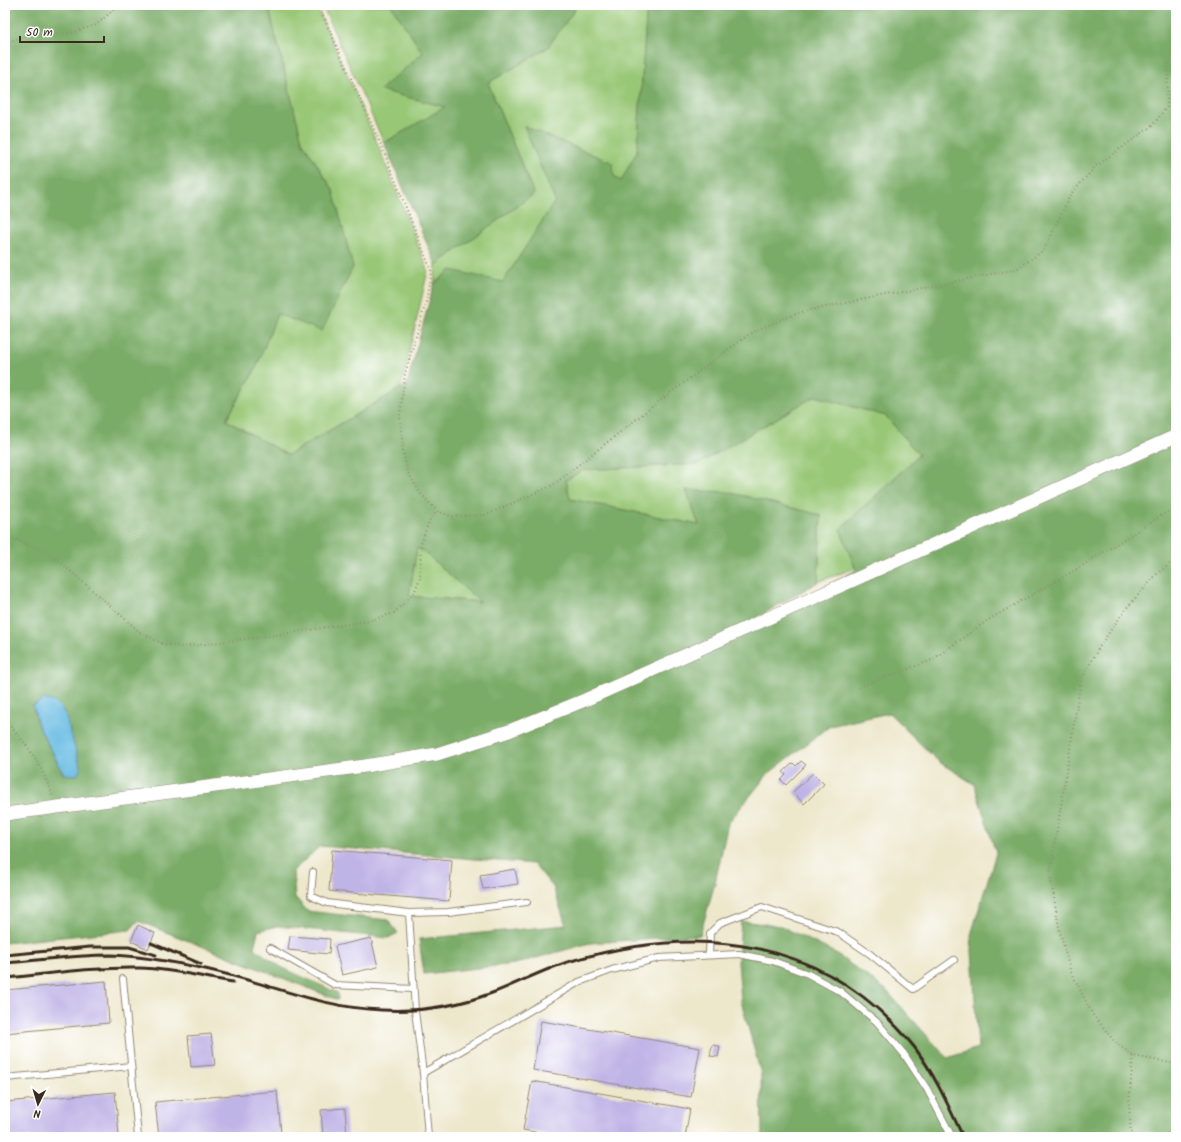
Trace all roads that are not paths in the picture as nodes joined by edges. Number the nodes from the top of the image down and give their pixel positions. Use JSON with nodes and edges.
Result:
{"nodes":[{"id":1,"x":1176,"y":436,"type":"edge"},
{"id":2,"x":5,"y":814,"type":"edge"},
{"id":3,"x":313,"y":872,"type":"dead end"},
{"id":4,"x":528,"y":902,"type":"dead end"},
{"id":5,"x":409,"y":913,"type":"junction"},
{"id":6,"x":270,"y":948,"type":"dead end"},
{"id":7,"x":709,"y":954,"type":"junction"},
{"id":8,"x":954,"y":960,"type":"dead end"},
{"id":9,"x":123,"y":979,"type":"dead end"},
{"id":10,"x":414,"y":990,"type":"junction"},
{"id":11,"x":131,"y":1066,"type":"junction"},
{"id":12,"x":423,"y":1073,"type":"junction"},
{"id":13,"x":5,"y":1078,"type":"edge"},
{"id":14,"x":138,"y":1137,"type":"edge"},
{"id":15,"x":428,"y":1137,"type":"edge"},
{"id":16,"x":952,"y":1137,"type":"edge"}],
"edges":[{"from":1,"to":2,"type":"street"},
{"from":3,"to":5,"type":"lane"},
{"from":4,"to":5,"type":"lane"},
{"from":5,"to":10,"type":"lane"},
{"from":6,"to":10,"type":"lane"},
{"from":7,"to":8,"type":"lane"},
{"from":7,"to":12,"type":"lane"},
{"from":7,"to":16,"type":"lane"},
{"from":9,"to":11,"type":"lane"},
{"from":10,"to":12,"type":"lane"},
{"from":11,"to":13,"type":"lane"},
{"from":11,"to":14,"type":"lane"},
{"from":12,"to":15,"type":"lane"}]}
